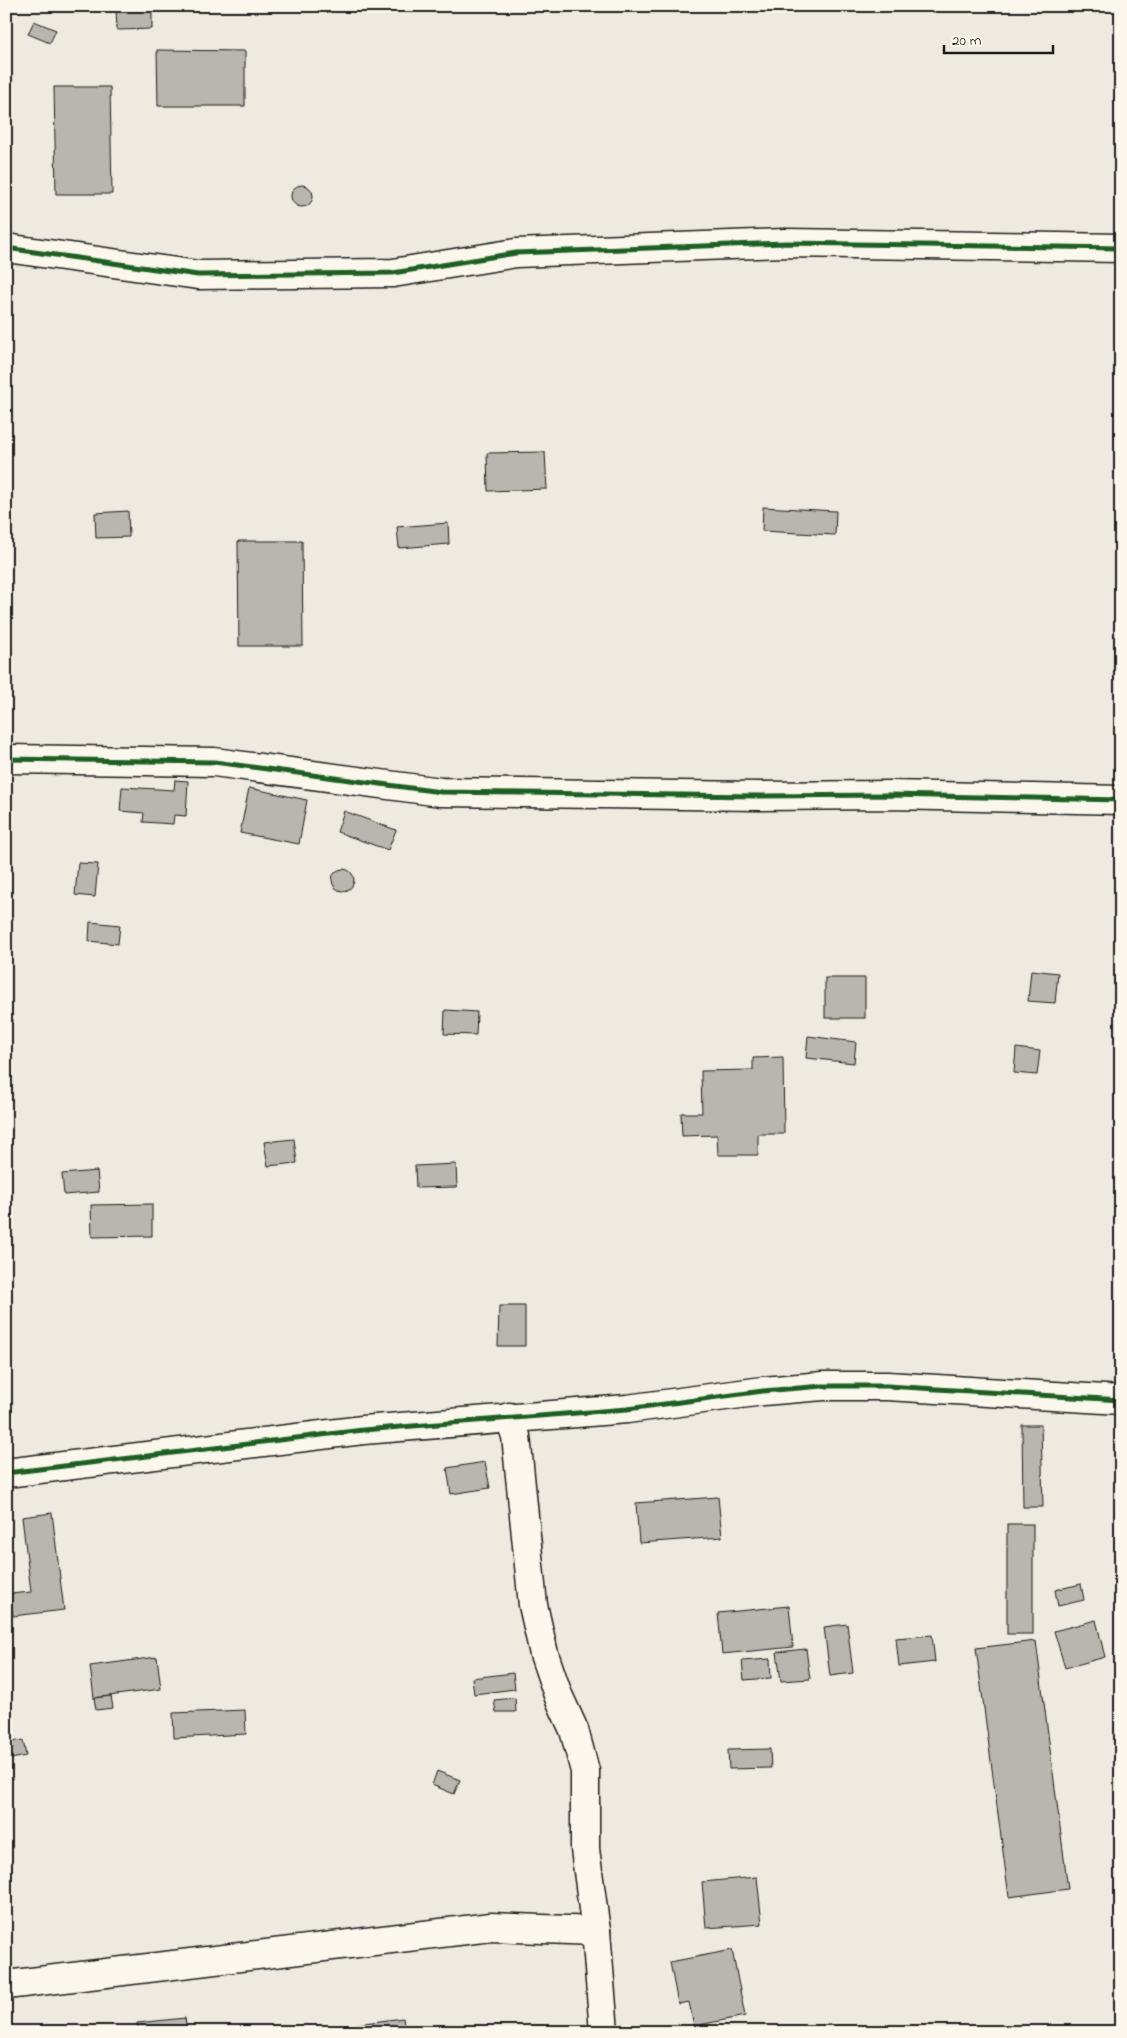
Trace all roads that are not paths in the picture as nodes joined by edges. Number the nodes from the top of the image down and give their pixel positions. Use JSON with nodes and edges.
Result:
{"nodes":[{"id":1,"x":6,"y":248,"type":"edge"},
{"id":2,"x":1121,"y":248,"type":"edge"},
{"id":3,"x":6,"y":759,"type":"edge"},
{"id":4,"x":1121,"y":800,"type":"edge"},
{"id":5,"x":1121,"y":1400,"type":"edge"},
{"id":6,"x":509,"y":1417,"type":"junction"},
{"id":7,"x":6,"y":1473,"type":"edge"},
{"id":8,"x":596,"y":1931,"type":"junction"},
{"id":9,"x":6,"y":1984,"type":"edge"},
{"id":10,"x":604,"y":2032,"type":"edge"}],
"edges":[{"from":1,"to":2,"type":"street"},
{"from":3,"to":4,"type":"street"},
{"from":5,"to":6,"type":"street"},
{"from":6,"to":7,"type":"street"},
{"from":6,"to":8,"type":"street"},
{"from":8,"to":9,"type":"street"},
{"from":8,"to":10,"type":"street"}]}
